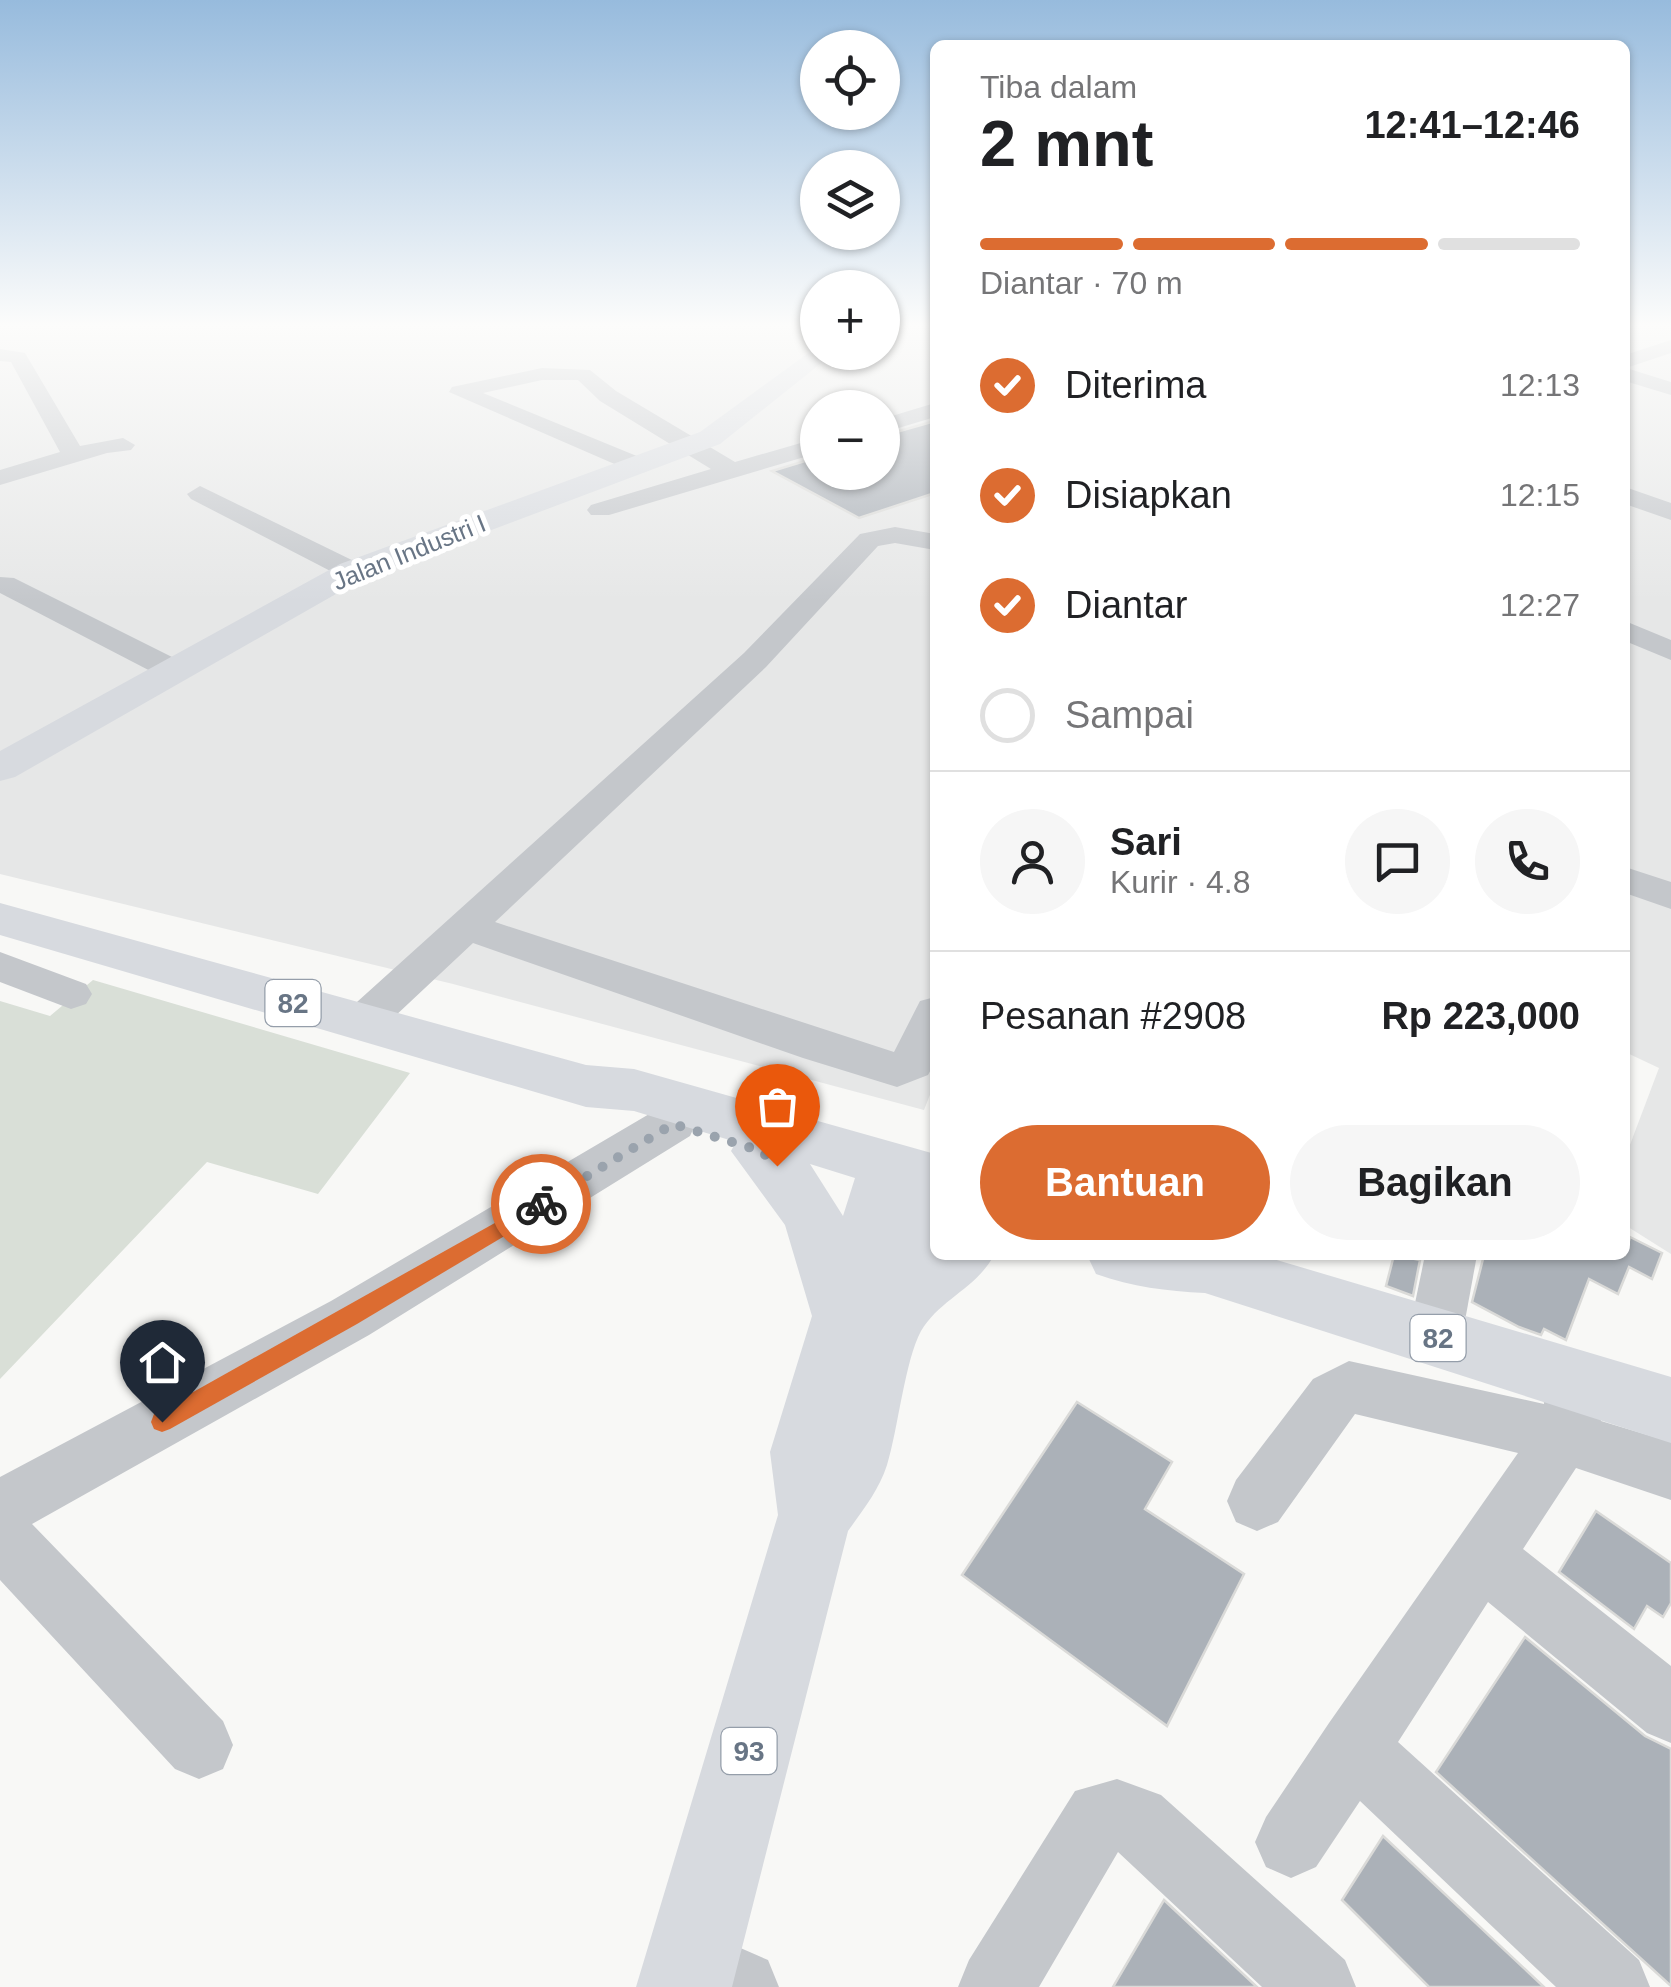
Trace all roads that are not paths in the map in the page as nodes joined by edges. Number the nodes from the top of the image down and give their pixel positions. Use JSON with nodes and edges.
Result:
{"nodes":[{"id":1,"x":52,"y":417,"type":"edge"},
{"id":2,"x":520,"y":417,"type":"edge"},
{"id":3,"x":640,"y":417,"type":"edge"},
{"id":4,"x":738,"y":417,"type":"edge"},
{"id":5,"x":123,"y":445,"type":"dead end"},
{"id":6,"x":687,"y":447,"type":"junction"},
{"id":7,"x":800,"y":450,"type":"edge"},
{"id":8,"x":73,"y":455,"type":"junction"},
{"id":9,"x":634,"y":464,"type":"junction"},
{"id":10,"x":732,"y":470,"type":"junction"},
{"id":11,"x":0,"y":478,"type":"edge"},
{"id":12,"x":200,"y":494,"type":"dead end"},
{"id":13,"x":1630,"y":497,"type":"edge"},
{"id":14,"x":600,"y":510,"type":"dead end"},
{"id":15,"x":1671,"y":512,"type":"edge"},
{"id":16,"x":930,"y":541,"type":"edge"},
{"id":17,"x":352,"y":571,"type":"junction"},
{"id":18,"x":4,"y":584,"type":"dead end"},
{"id":19,"x":1630,"y":632,"type":"edge"},
{"id":20,"x":1671,"y":651,"type":"edge"},
{"id":21,"x":170,"y":669,"type":"junction"},
{"id":22,"x":0,"y":768,"type":"edge"},
{"id":23,"x":1630,"y":881,"type":"edge"},
{"id":24,"x":1671,"y":896,"type":"edge"},
{"id":25,"x":0,"y":919,"type":"edge"},
{"id":26,"x":463,"y":925,"type":"junction"},
{"id":27,"x":0,"y":966,"type":"edge"},
{"id":28,"x":71,"y":994,"type":"dead end"},
{"id":29,"x":362,"y":1022,"type":"junction"},
{"id":30,"x":930,"y":1023,"type":"edge"},
{"id":31,"x":586,"y":1086,"type":"junction"},
{"id":32,"x":673,"y":1124,"type":"junction"},
{"id":33,"x":761,"y":1151,"type":"junction"},
{"id":34,"x":915,"y":1184,"type":"edge"},
{"id":35,"x":955,"y":1260,"type":"edge"},
{"id":36,"x":1135,"y":1260,"type":"edge"},
{"id":37,"x":1450,"y":1260,"type":"edge"},
{"id":38,"x":1226,"y":1264,"type":"edge"},
{"id":39,"x":864,"y":1327,"type":"junction"},
{"id":40,"x":1435,"y":1336,"type":"junction"},
{"id":41,"x":1566,"y":1408,"type":"junction"},
{"id":42,"x":1671,"y":1410,"type":"edge"},
{"id":43,"x":1671,"y":1470,"type":"edge"},
{"id":44,"x":1257,"y":1501,"type":"dead end"},
{"id":45,"x":0,"y":1509,"type":"edge"},
{"id":46,"x":0,"y":1536,"type":"edge"},
{"id":47,"x":1480,"y":1555,"type":"junction"},
{"id":48,"x":1671,"y":1708,"type":"edge"},
{"id":49,"x":199,"y":1745,"type":"dead end"},
{"id":50,"x":1353,"y":1746,"type":"junction"},
{"id":51,"x":1291,"y":1842,"type":"dead end"},
{"id":52,"x":705,"y":1979,"type":"edge"},
{"id":53,"x":996,"y":1987,"type":"edge"},
{"id":54,"x":1318,"y":1987,"type":"edge"},
{"id":55,"x":1612,"y":1987,"type":"edge"}],
"edges":[{"from":1,"to":8,"type":"street"},
{"from":2,"to":9,"type":"street"},
{"from":3,"to":6,"type":"street"},
{"from":4,"to":6,"type":"main road","name":"Jalan Industri I"},
{"from":5,"to":8,"type":"street"},
{"from":6,"to":9,"type":"main road","name":"Jalan Industri I"},
{"from":6,"to":10,"type":"street"},
{"from":7,"to":10,"type":"street"},
{"from":8,"to":11,"type":"street"},
{"from":9,"to":17,"type":"main road","name":"Jalan Industri I"},
{"from":10,"to":14,"type":"street"},
{"from":12,"to":17,"type":"street"},
{"from":13,"to":15,"type":"street"},
{"from":16,"to":26,"type":"street"},
{"from":17,"to":21,"type":"main road","name":"Jalan Industri I"},
{"from":18,"to":21,"type":"street"},
{"from":19,"to":20,"type":"street"},
{"from":21,"to":22,"type":"main road","name":"Jalan Industri I"},
{"from":23,"to":24,"type":"street"},
{"from":25,"to":29,"type":"main road","number":"82"},
{"from":26,"to":29,"type":"street"},
{"from":26,"to":30,"type":"street"},
{"from":27,"to":28,"type":"street"},
{"from":29,"to":31,"type":"main road","number":"82"},
{"from":31,"to":32,"type":"main road","number":"82"},
{"from":31,"to":34,"type":"main road","number":"82"},
{"from":32,"to":33,"type":"main road","number":"82"},
{"from":32,"to":45,"type":"street"},
{"from":33,"to":34,"type":"main road","number":"82"},
{"from":33,"to":39,"type":"main road"},
{"from":34,"to":39,"type":"main road","number":"93"},
{"from":35,"to":39,"type":"main road"},
{"from":36,"to":38,"type":"main road","number":"82"},
{"from":37,"to":40,"type":"street"},
{"from":38,"to":40,"type":"main road","number":"82"},
{"from":39,"to":52,"type":"main road","number":"93"},
{"from":40,"to":41,"type":"main road","number":"82"},
{"from":41,"to":42,"type":"main road","number":"82"},
{"from":41,"to":43,"type":"street"},
{"from":41,"to":44,"type":"street"},
{"from":41,"to":47,"type":"street"},
{"from":46,"to":49,"type":"street"},
{"from":47,"to":48,"type":"street"},
{"from":47,"to":50,"type":"street"},
{"from":50,"to":51,"type":"street"},
{"from":50,"to":55,"type":"street"},
{"from":53,"to":54,"type":"street"}]}
